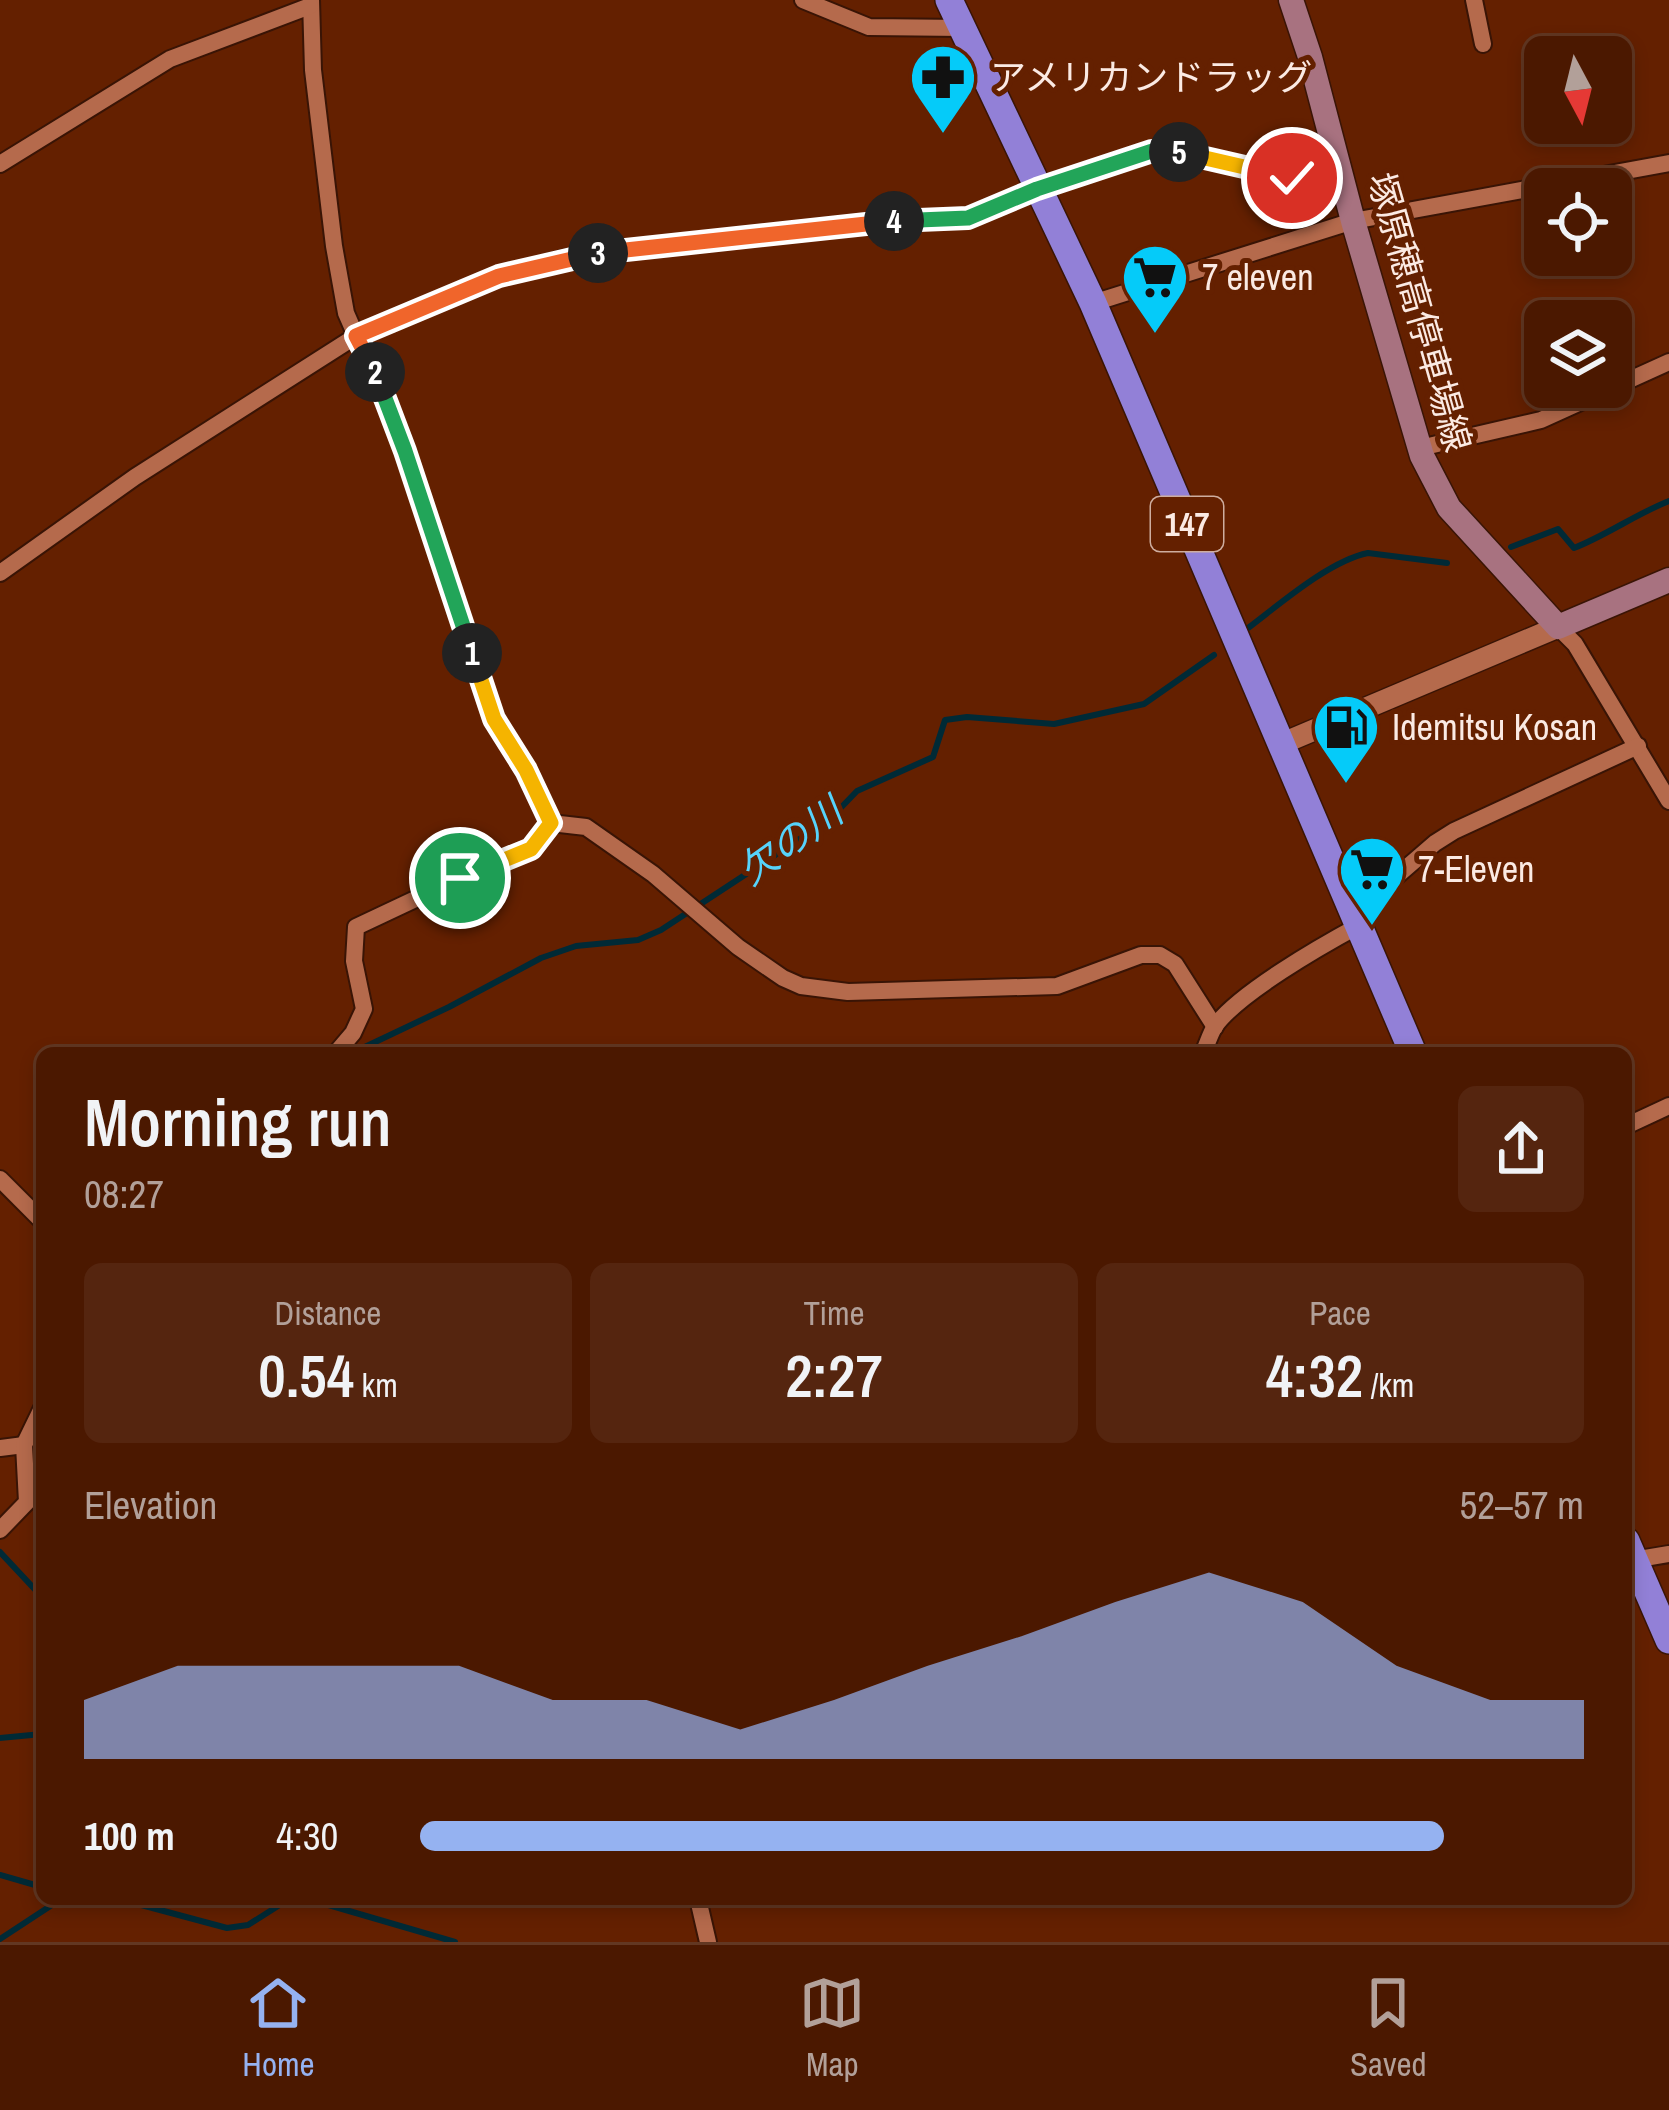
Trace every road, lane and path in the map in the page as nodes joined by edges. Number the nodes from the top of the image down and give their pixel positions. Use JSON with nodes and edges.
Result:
{"nodes":[{"id":1,"x":803,"y":0,"type":"edge"},
{"id":2,"x":949,"y":0,"type":"edge"},
{"id":3,"x":1291,"y":0,"type":"edge"},
{"id":4,"x":1474,"y":0,"type":"edge"},
{"id":5,"x":311,"y":3,"type":"edge"},
{"id":6,"x":963,"y":28,"type":"junction"},
{"id":7,"x":1483,"y":44,"type":"dead end"},
{"id":8,"x":0,"y":164,"type":"edge"},
{"id":9,"x":1669,"y":164,"type":"edge"},
{"id":10,"x":1342,"y":172,"type":"junction"},
{"id":11,"x":1037,"y":189,"type":"junction"},
{"id":12,"x":1353,"y":221,"type":"junction"},
{"id":13,"x":1093,"y":303,"type":"junction"},
{"id":14,"x":356,"y":336,"type":"junction"},
{"id":15,"x":1669,"y":362,"type":"edge"},
{"id":16,"x":1420,"y":448,"type":"junction"},
{"id":17,"x":0,"y":573,"type":"edge"},
{"id":18,"x":1669,"y":580,"type":"edge"},
{"id":19,"x":1558,"y":627,"type":"junction"},
{"id":20,"x":1281,"y":744,"type":"junction"},
{"id":21,"x":1638,"y":746,"type":"junction"},
{"id":22,"x":1669,"y":801,"type":"edge"},
{"id":23,"x":551,"y":823,"type":"junction"},
{"id":24,"x":1356,"y":920,"type":"junction"},
{"id":25,"x":1215,"y":1027,"type":"junction"},
{"id":26,"x":341,"y":1047,"type":"edge"},
{"id":27,"x":1206,"y":1047,"type":"edge"},
{"id":28,"x":1410,"y":1047,"type":"edge"},
{"id":29,"x":1669,"y":1106,"type":"edge"},
{"id":30,"x":1632,"y":1123,"type":"edge"},
{"id":31,"x":0,"y":1179,"type":"edge"},
{"id":32,"x":36,"y":1215,"type":"edge"},
{"id":33,"x":36,"y":1421,"type":"edge"},
{"id":34,"x":25,"y":1444,"type":"junction"},
{"id":35,"x":0,"y":1448,"type":"edge"},
{"id":36,"x":0,"y":1530,"type":"edge"},
{"id":37,"x":1632,"y":1554,"type":"edge"},
{"id":38,"x":1669,"y":1554,"type":"edge"},
{"id":39,"x":1632,"y":1560,"type":"edge"},
{"id":40,"x":1669,"y":1640,"type":"edge"},
{"id":41,"x":699,"y":1905,"type":"edge"},
{"id":42,"x":708,"y":1942,"type":"edge"}],
"edges":[{"from":1,"to":6,"type":"street"},
{"from":2,"to":6,"type":"highway","number":"147"},
{"from":3,"to":10,"type":"main road","name":"塚原穂高停車場線"},
{"from":4,"to":7,"type":"street"},
{"from":5,"to":8,"type":"street"},
{"from":5,"to":14,"type":"street"},
{"from":6,"to":11,"type":"highway","number":"147"},
{"from":9,"to":12,"type":"street"},
{"from":10,"to":11,"type":"street"},
{"from":10,"to":12,"type":"main road","name":"塚原穂高停車場線"},
{"from":11,"to":13,"type":"highway","number":"147"},
{"from":11,"to":14,"type":"street"},
{"from":12,"to":13,"type":"street"},
{"from":12,"to":16,"type":"main road","name":"塚原穂高停車場線"},
{"from":13,"to":20,"type":"highway","number":"147"},
{"from":14,"to":17,"type":"street"},
{"from":14,"to":23,"type":"street"},
{"from":15,"to":16,"type":"street"},
{"from":16,"to":19,"type":"main road","name":"塚原穂高停車場線"},
{"from":18,"to":19,"type":"main road"},
{"from":19,"to":20,"type":"street"},
{"from":19,"to":21,"type":"street"},
{"from":20,"to":24,"type":"highway","number":"147"},
{"from":21,"to":22,"type":"street"},
{"from":21,"to":24,"type":"street"},
{"from":23,"to":25,"type":"street"},
{"from":23,"to":26,"type":"street"},
{"from":24,"to":25,"type":"street"},
{"from":24,"to":28,"type":"highway","number":"147"},
{"from":25,"to":27,"type":"street"},
{"from":29,"to":30,"type":"street"},
{"from":31,"to":32,"type":"street"},
{"from":33,"to":34,"type":"street"},
{"from":34,"to":35,"type":"street"},
{"from":34,"to":36,"type":"street"},
{"from":37,"to":38,"type":"street"},
{"from":39,"to":40,"type":"highway"},
{"from":41,"to":42,"type":"street"}]}
